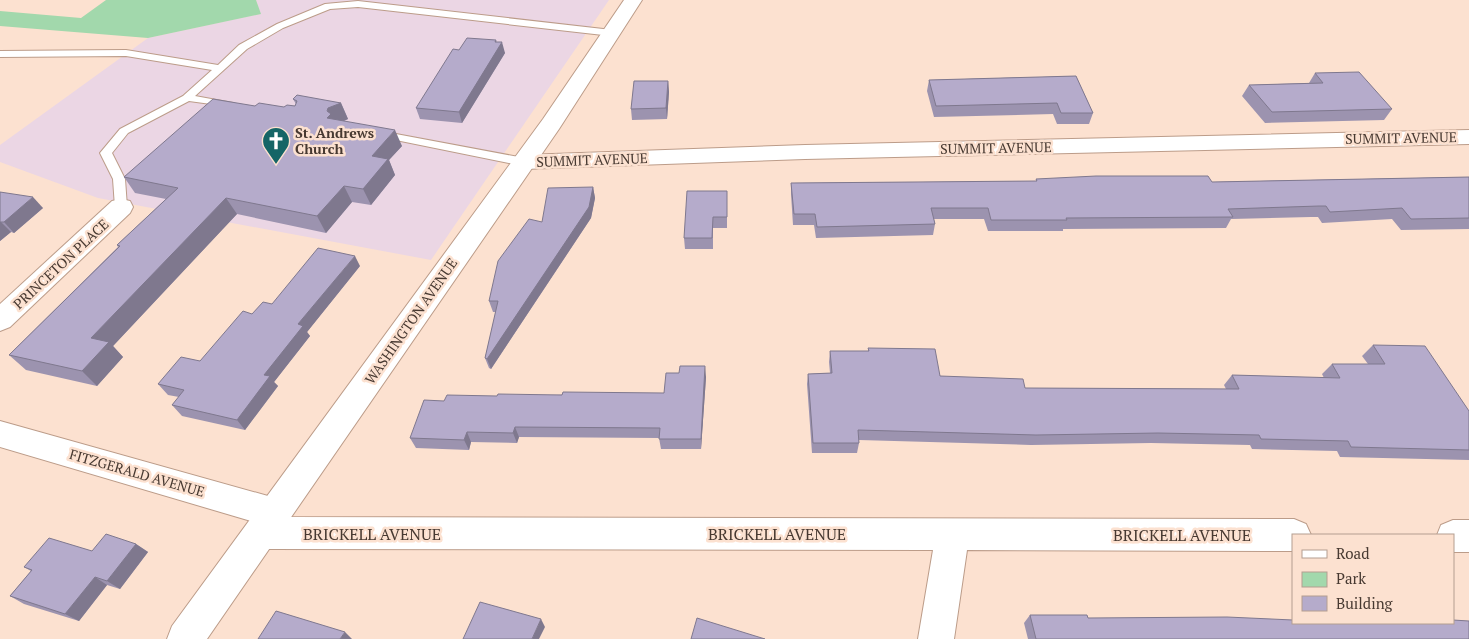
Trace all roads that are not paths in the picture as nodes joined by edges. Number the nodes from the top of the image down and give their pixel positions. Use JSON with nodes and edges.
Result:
{"nodes":[{"id":1,"x":633,"y":0,"type":"edge"},
{"id":2,"x":612,"y":33,"type":"junction"},
{"id":3,"x":0,"y":54,"type":"edge"},
{"id":4,"x":220,"y":68,"type":"junction"},
{"id":5,"x":187,"y":98,"type":"junction"},
{"id":6,"x":242,"y":108,"type":"edge"},
{"id":7,"x":370,"y":132,"type":"edge"},
{"id":8,"x":1469,"y":137,"type":"edge"},
{"id":9,"x":524,"y":162,"type":"junction"},
{"id":10,"x":121,"y":207,"type":"joint"},
{"id":11,"x":0,"y":320,"type":"edge"},
{"id":12,"x":0,"y":434,"type":"edge"},
{"id":13,"x":267,"y":523,"type":"junction"},
{"id":14,"x":952,"y":534,"type":"junction"},
{"id":15,"x":1292,"y":535,"type":"edge"},
{"id":16,"x":1454,"y":536,"type":"edge"},
{"id":17,"x":1469,"y":536,"type":"edge"},
{"id":18,"x":185,"y":639,"type":"edge"},
{"id":19,"x":936,"y":639,"type":"edge"}],
"edges":[{"from":1,"to":2,"type":"street","name":"WASHINGTON AVENUE"},
{"from":2,"to":4,"type":"lane"},
{"from":2,"to":9,"type":"street","name":"WASHINGTON AVENUE"},
{"from":3,"to":4,"type":"lane"},
{"from":4,"to":5,"type":"lane"},
{"from":5,"to":6,"type":"lane"},
{"from":5,"to":10,"type":"lane"},
{"from":7,"to":9,"type":"lane"},
{"from":8,"to":9,"type":"street","name":"SUMMIT AVENUE"},
{"from":9,"to":13,"type":"street","name":"WASHINGTON AVENUE"},
{"from":10,"to":11,"type":"street","name":"PRINCETON PLACE"},
{"from":12,"to":13,"type":"street","name":"FITZGERALD AVENUE"},
{"from":13,"to":14,"type":"street","name":"BRICKELL AVENUE"},
{"from":13,"to":18,"type":"street","name":"WASHINGTON AVENUE"},
{"from":14,"to":15,"type":"street","name":"BRICKELL AVENUE"},
{"from":14,"to":19,"type":"street"},
{"from":16,"to":17,"type":"street"}]}
